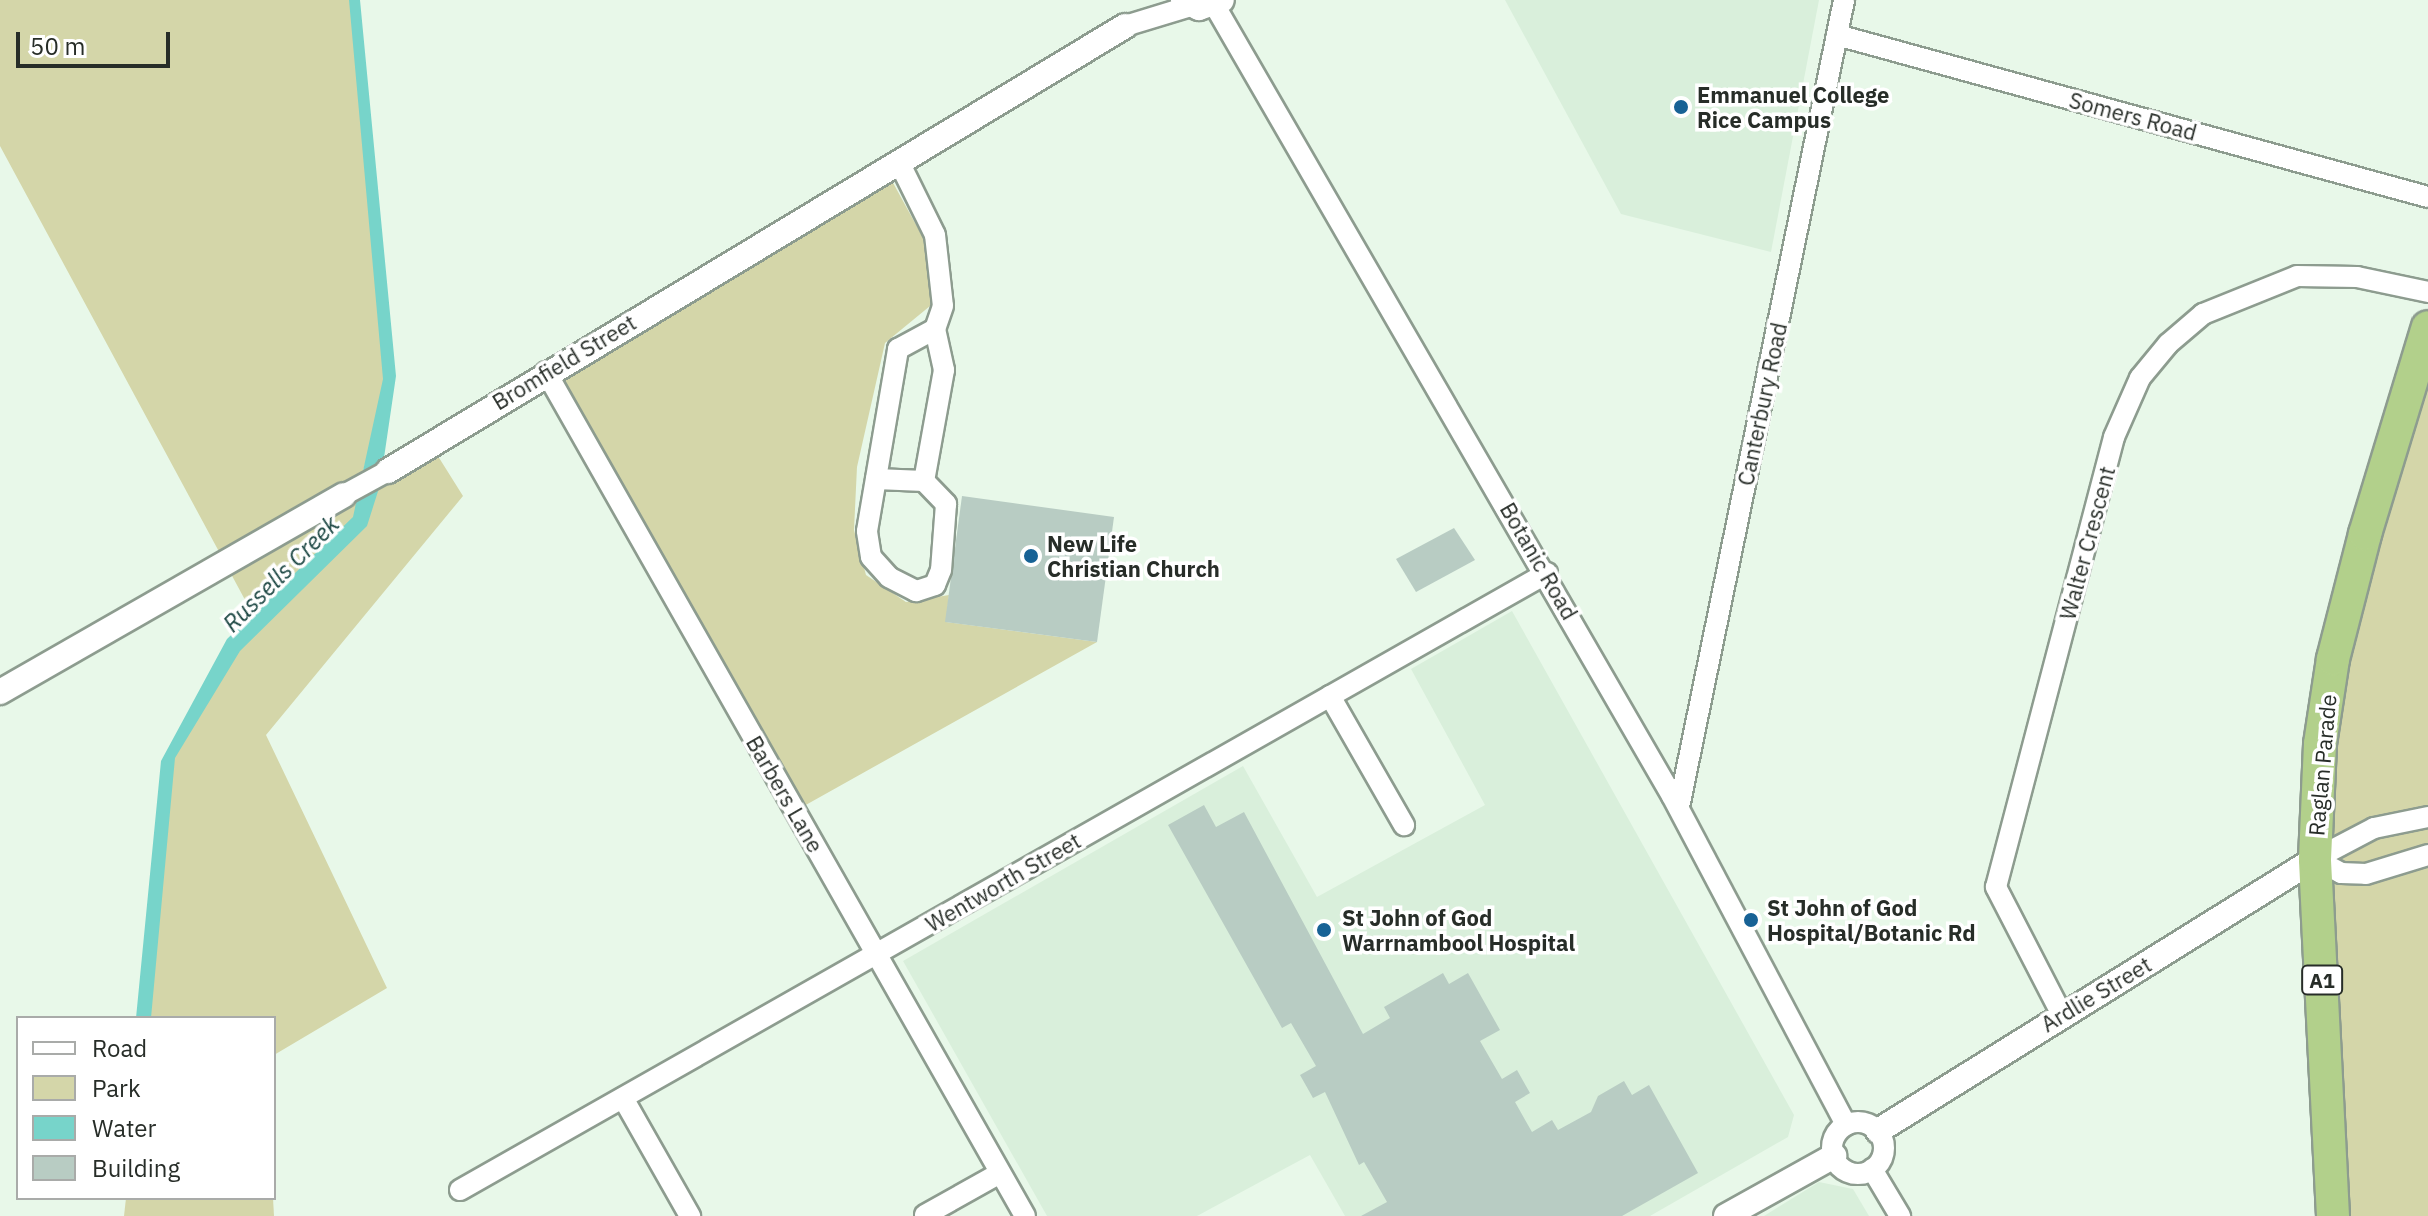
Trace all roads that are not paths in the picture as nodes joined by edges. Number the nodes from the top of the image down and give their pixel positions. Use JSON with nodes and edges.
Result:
{"nodes":[{"id":1,"x":1155,"y":0,"type":"edge"},
{"id":2,"x":1844,"y":0,"type":"edge"},
{"id":3,"x":1203,"y":3,"type":"edge"},
{"id":4,"x":1125,"y":26,"type":"junction"},
{"id":5,"x":1837,"y":35,"type":"junction"},
{"id":6,"x":899,"y":162,"type":"junction"},
{"id":7,"x":2428,"y":197,"type":"edge"},
{"id":8,"x":2428,"y":292,"type":"edge"},
{"id":9,"x":2428,"y":327,"type":"edge"},
{"id":10,"x":935,"y":329,"type":"junction"},
{"id":11,"x":546,"y":372,"type":"junction"},
{"id":12,"x":388,"y":471,"type":"joint"},
{"id":13,"x":876,"y":479,"type":"junction"},
{"id":14,"x":924,"y":481,"type":"junction"},
{"id":15,"x":344,"y":495,"type":"joint"},
{"id":16,"x":1547,"y":573,"type":"junction"},
{"id":17,"x":0,"y":692,"type":"edge"},
{"id":18,"x":1330,"y":696,"type":"junction"},
{"id":19,"x":1679,"y":807,"type":"junction"},
{"id":20,"x":2428,"y":817,"type":"edge"},
{"id":21,"x":1404,"y":825,"type":"dead end"},
{"id":22,"x":2428,"y":855,"type":"edge"},
{"id":23,"x":2315,"y":859,"type":"junction"},
{"id":24,"x":876,"y":954,"type":"junction"},
{"id":25,"x":2061,"y":1013,"type":"junction"},
{"id":26,"x":623,"y":1098,"type":"junction"},
{"id":27,"x":1846,"y":1125,"type":"junction"},
{"id":28,"x":1878,"y":1131,"type":"junction"},
{"id":29,"x":1834,"y":1156,"type":"junction"},
{"id":30,"x":1872,"y":1169,"type":"junction"},
{"id":31,"x":1000,"y":1173,"type":"junction"},
{"id":32,"x":460,"y":1190,"type":"dead end"},
{"id":33,"x":925,"y":1215,"type":"edge"},
{"id":34,"x":690,"y":1216,"type":"edge"},
{"id":35,"x":1025,"y":1216,"type":"edge"},
{"id":36,"x":1726,"y":1216,"type":"edge"},
{"id":37,"x":1900,"y":1216,"type":"edge"},
{"id":38,"x":2333,"y":1216,"type":"edge"}],
"edges":[{"from":1,"to":4,"type":"street","name":"Bromfield Street"},
{"from":2,"to":5,"type":"street","name":"Canterbury Road"},
{"from":3,"to":4,"type":"street","name":"Bromfield Street"},
{"from":3,"to":16,"type":"street","name":"Botanic Road"},
{"from":4,"to":6,"type":"street","name":"Bromfield Street"},
{"from":5,"to":7,"type":"street","name":"Somers Road"},
{"from":5,"to":19,"type":"street","name":"Canterbury Road"},
{"from":6,"to":10,"type":"street"},
{"from":6,"to":11,"type":"street","name":"Bromfield Street"},
{"from":8,"to":25,"type":"street","name":"Walter Crescent"},
{"from":9,"to":23,"type":"highway","name":"Raglan Parade","number":"A1"},
{"from":10,"to":13,"type":"street"},
{"from":10,"to":14,"type":"street"},
{"from":11,"to":12,"type":"street","name":"Bromfield Street"},
{"from":11,"to":24,"type":"street","name":"Barbers Lane"},
{"from":12,"to":15,"type":"street","name":"Bromfield Street"},
{"from":13,"to":14,"type":"street"},
{"from":13,"to":14,"type":"street"},
{"from":15,"to":17,"type":"street","name":"Bromfield Street"},
{"from":16,"to":18,"type":"street","name":"Wentworth Street"},
{"from":16,"to":19,"type":"street","name":"Botanic Road"},
{"from":18,"to":21,"type":"street"},
{"from":18,"to":24,"type":"street","name":"Wentworth Street"},
{"from":19,"to":27,"type":"street","name":"Botanic Road"},
{"from":20,"to":23,"type":"street"},
{"from":22,"to":23,"type":"street"},
{"from":23,"to":25,"type":"street","name":"Ardlie Street"},
{"from":23,"to":38,"type":"highway","name":"Raglan Parade","number":"A1"},
{"from":24,"to":26,"type":"street","name":"Wentworth Street"},
{"from":24,"to":31,"type":"street","name":"Barbers Lane"},
{"from":25,"to":28,"type":"street","name":"Ardlie Street"},
{"from":26,"to":32,"type":"street","name":"Wentworth Street"},
{"from":26,"to":34,"type":"street"},
{"from":27,"to":28,"type":"street"},
{"from":27,"to":29,"type":"street"},
{"from":28,"to":30,"type":"street"},
{"from":29,"to":30,"type":"street"},
{"from":29,"to":36,"type":"street"},
{"from":30,"to":37,"type":"street"},
{"from":31,"to":33,"type":"street"},
{"from":31,"to":35,"type":"street","name":"Barbers Lane"}]}
